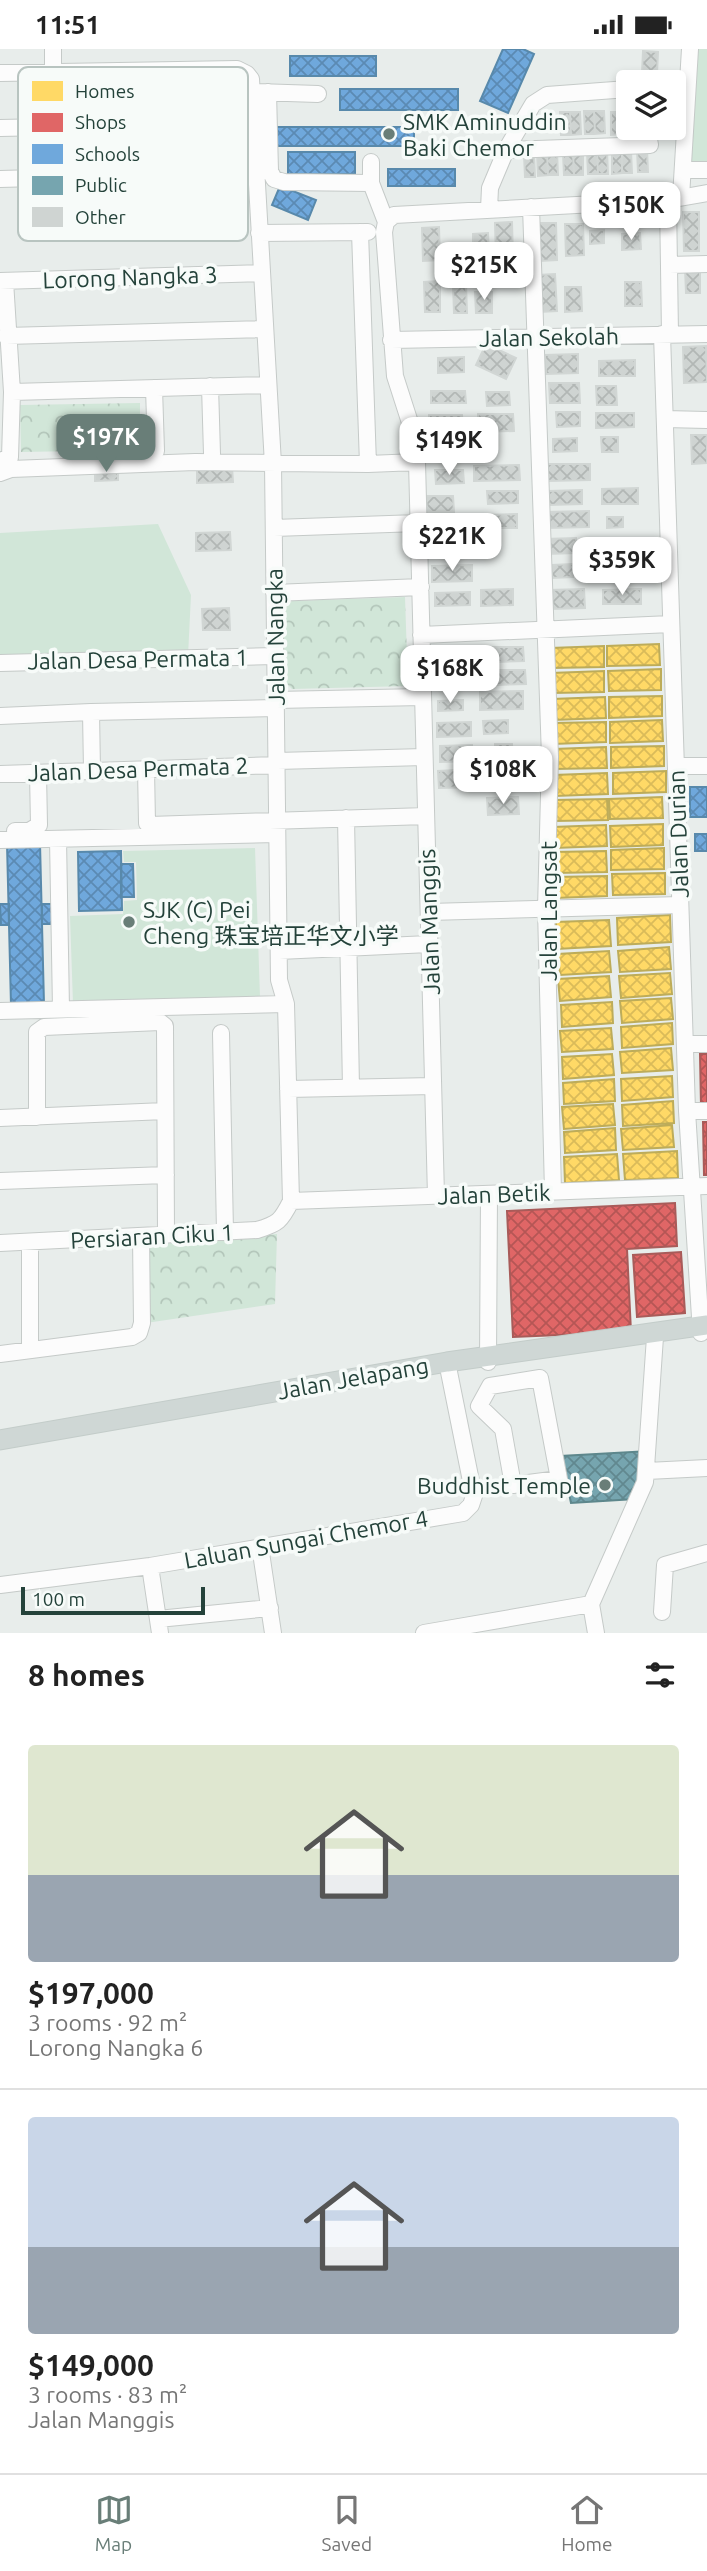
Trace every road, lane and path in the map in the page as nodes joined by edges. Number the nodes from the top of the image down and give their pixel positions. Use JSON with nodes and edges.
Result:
{"nodes":[{"id":1,"x":53,"y":49,"type":"edge"},
{"id":2,"x":690,"y":49,"type":"edge"},
{"id":3,"x":53,"y":67,"type":"edge"},
{"id":4,"x":0,"y":73,"type":"edge"},
{"id":5,"x":18,"y":73,"type":"edge"},
{"id":6,"x":248,"y":74,"type":"edge"},
{"id":7,"x":616,"y":90,"type":"edge"},
{"id":8,"x":251,"y":92,"type":"junction"},
{"id":9,"x":268,"y":92,"type":"junction"},
{"id":10,"x":318,"y":94,"type":"dead end"},
{"id":11,"x":0,"y":128,"type":"edge"},
{"id":12,"x":18,"y":128,"type":"edge"},
{"id":13,"x":649,"y":140,"type":"edge"},
{"id":14,"x":506,"y":150,"type":"junction"},
{"id":15,"x":371,"y":162,"type":"dead end"},
{"id":16,"x":683,"y":170,"type":"junction"},
{"id":17,"x":707,"y":170,"type":"edge"},
{"id":18,"x":248,"y":172,"type":"edge"},
{"id":19,"x":255,"y":172,"type":"junction"},
{"id":20,"x":0,"y":179,"type":"edge"},
{"id":21,"x":18,"y":179,"type":"edge"},
{"id":22,"x":371,"y":183,"type":"junction"},
{"id":23,"x":707,"y":193,"type":"edge"},
{"id":24,"x":675,"y":199,"type":"junction"},
{"id":25,"x":531,"y":207,"type":"junction"},
{"id":26,"x":489,"y":209,"type":"junction"},
{"id":27,"x":385,"y":227,"type":"junction"},
{"id":28,"x":360,"y":232,"type":"junction"},
{"id":29,"x":259,"y":233,"type":"junction"},
{"id":30,"x":707,"y":264,"type":"edge"},
{"id":31,"x":669,"y":265,"type":"junction"},
{"id":32,"x":261,"y":273,"type":"junction"},
{"id":33,"x":2,"y":281,"type":"edge"},
{"id":34,"x":265,"y":329,"type":"junction"},
{"id":35,"x":666,"y":334,"type":"junction"},
{"id":36,"x":707,"y":334,"type":"edge"},
{"id":37,"x":6,"y":335,"type":"junction"},
{"id":38,"x":536,"y":337,"type":"junction"},
{"id":39,"x":391,"y":340,"type":"junction"},
{"id":40,"x":268,"y":385,"type":"junction"},
{"id":41,"x":210,"y":386,"type":"junction"},
{"id":42,"x":154,"y":388,"type":"junction"},
{"id":43,"x":12,"y":392,"type":"junction"},
{"id":44,"x":665,"y":419,"type":"junction"},
{"id":45,"x":707,"y":420,"type":"edge"},
{"id":46,"x":156,"y":451,"type":"dead end"},
{"id":47,"x":212,"y":454,"type":"dead end"},
{"id":48,"x":5,"y":459,"type":"edge"},
{"id":49,"x":417,"y":462,"type":"junction"},
{"id":50,"x":273,"y":464,"type":"junction"},
{"id":51,"x":368,"y":464,"type":"junction"},
{"id":52,"x":0,"y":473,"type":"edge"},
{"id":53,"x":418,"y":523,"type":"junction"},
{"id":54,"x":274,"y":528,"type":"junction"},
{"id":55,"x":421,"y":587,"type":"junction"},
{"id":56,"x":274,"y":593,"type":"junction"},
{"id":57,"x":671,"y":624,"type":"junction"},
{"id":58,"x":546,"y":629,"type":"junction"},
{"id":59,"x":421,"y":635,"type":"junction"},
{"id":60,"x":275,"y":656,"type":"junction"},
{"id":61,"x":0,"y":663,"type":"edge"},
{"id":62,"x":422,"y":697,"type":"junction"},
{"id":63,"x":276,"y":704,"type":"junction"},
{"id":64,"x":91,"y":712,"type":"junction"},
{"id":65,"x":0,"y":716,"type":"edge"},
{"id":66,"x":424,"y":757,"type":"junction"},
{"id":67,"x":277,"y":763,"type":"junction"},
{"id":68,"x":707,"y":766,"type":"edge"},
{"id":69,"x":676,"y":767,"type":"junction"},
{"id":70,"x":146,"y":769,"type":"junction"},
{"id":71,"x":92,"y":770,"type":"junction"},
{"id":72,"x":38,"y":773,"type":"junction"},
{"id":73,"x":0,"y":774,"type":"edge"},
{"id":74,"x":426,"y":816,"type":"junction"},
{"id":75,"x":346,"y":818,"type":"junction"},
{"id":76,"x":277,"y":827,"type":"junction"},
{"id":77,"x":0,"y":831,"type":"edge"},
{"id":78,"x":58,"y":839,"type":"junction"},
{"id":79,"x":0,"y":840,"type":"edge"},
{"id":80,"x":680,"y":905,"type":"junction"},
{"id":81,"x":546,"y":909,"type":"junction"},
{"id":82,"x":429,"y":912,"type":"junction"},
{"id":83,"x":429,"y":944,"type":"junction"},
{"id":84,"x":349,"y":948,"type":"junction"},
{"id":85,"x":279,"y":951,"type":"junction"},
{"id":86,"x":286,"y":1004,"type":"junction"},
{"id":87,"x":61,"y":1009,"type":"junction"},
{"id":88,"x":0,"y":1011,"type":"edge"},
{"id":89,"x":221,"y":1034,"type":"dead end"},
{"id":90,"x":685,"y":1044,"type":"junction"},
{"id":91,"x":707,"y":1044,"type":"edge"},
{"id":92,"x":433,"y":1086,"type":"junction"},
{"id":93,"x":351,"y":1088,"type":"junction"},
{"id":94,"x":288,"y":1089,"type":"junction"},
{"id":95,"x":165,"y":1111,"type":"junction"},
{"id":96,"x":687,"y":1111,"type":"junction"},
{"id":97,"x":707,"y":1111,"type":"edge"},
{"id":98,"x":37,"y":1117,"type":"junction"},
{"id":99,"x":0,"y":1118,"type":"edge"},
{"id":100,"x":166,"y":1175,"type":"junction"},
{"id":101,"x":0,"y":1181,"type":"edge"},
{"id":102,"x":698,"y":1187,"type":"edge"},
{"id":103,"x":553,"y":1192,"type":"junction"},
{"id":104,"x":489,"y":1194,"type":"junction"},
{"id":105,"x":436,"y":1196,"type":"junction"},
{"id":106,"x":290,"y":1201,"type":"junction"},
{"id":107,"x":225,"y":1232,"type":"junction"},
{"id":108,"x":166,"y":1235,"type":"junction"},
{"id":109,"x":141,"y":1236,"type":"junction"},
{"id":110,"x":30,"y":1242,"type":"junction"},
{"id":111,"x":0,"y":1243,"type":"edge"},
{"id":112,"x":704,"y":1329,"type":"edge"},
{"id":113,"x":655,"y":1337,"type":"junction"},
{"id":114,"x":30,"y":1350,"type":"junction"},
{"id":115,"x":0,"y":1354,"type":"edge"},
{"id":116,"x":492,"y":1358,"type":"junction"},
{"id":117,"x":448,"y":1365,"type":"junction"},
{"id":118,"x":498,"y":1384,"type":"junction"},
{"id":119,"x":0,"y":1440,"type":"edge"},
{"id":120,"x":0,"y":1447,"type":"edge"},
{"id":121,"x":707,"y":1468,"type":"edge"},
{"id":122,"x":647,"y":1471,"type":"junction"},
{"id":123,"x":261,"y":1546,"type":"junction"},
{"id":124,"x":707,"y":1553,"type":"edge"},
{"id":125,"x":150,"y":1566,"type":"junction"},
{"id":126,"x":0,"y":1585,"type":"edge"},
{"id":127,"x":591,"y":1604,"type":"junction"},
{"id":128,"x":270,"y":1608,"type":"junction"},
{"id":129,"x":662,"y":1612,"type":"dead end"},
{"id":130,"x":159,"y":1626,"type":"edge"},
{"id":131,"x":273,"y":1633,"type":"edge"},
{"id":132,"x":424,"y":1633,"type":"edge"},
{"id":133,"x":596,"y":1633,"type":"edge"}],
"edges":[{"from":1,"to":3,"type":"street"},
{"from":2,"to":16,"type":"street","name":"Jalan Durian"},
{"from":4,"to":5,"type":"street"},
{"from":6,"to":8,"type":"street","name":"Jalan Nangka"},
{"from":7,"to":14,"type":"street"},
{"from":8,"to":9,"type":"street"},
{"from":8,"to":19,"type":"street","name":"Jalan Nangka"},
{"from":9,"to":10,"type":"street"},
{"from":9,"to":22,"type":"street"},
{"from":11,"to":12,"type":"street"},
{"from":13,"to":14,"type":"street"},
{"from":14,"to":26,"type":"street"},
{"from":15,"to":22,"type":"street"},
{"from":16,"to":17,"type":"street"},
{"from":16,"to":24,"type":"street","name":"Jalan Durian"},
{"from":18,"to":19,"type":"street"},
{"from":19,"to":29,"type":"street","name":"Jalan Nangka"},
{"from":20,"to":21,"type":"street"},
{"from":22,"to":27,"type":"street","name":"Jalan Manggis"},
{"from":23,"to":24,"type":"street"},
{"from":24,"to":25,"type":"street"},
{"from":24,"to":31,"type":"street","name":"Jalan Durian"},
{"from":25,"to":26,"type":"street"},
{"from":25,"to":38,"type":"street","name":"Jalan Langsat"},
{"from":26,"to":27,"type":"street"},
{"from":27,"to":28,"type":"street"},
{"from":27,"to":39,"type":"street","name":"Jalan Manggis"},
{"from":28,"to":29,"type":"street"},
{"from":28,"to":51,"type":"street"},
{"from":29,"to":32,"type":"street","name":"Jalan Nangka"},
{"from":30,"to":31,"type":"street"},
{"from":31,"to":35,"type":"street","name":"Jalan Durian"},
{"from":32,"to":33,"type":"street","name":"Lorong Nangka 3"},
{"from":32,"to":34,"type":"street","name":"Jalan Nangka"},
{"from":33,"to":37,"type":"street"},
{"from":34,"to":37,"type":"street"},
{"from":34,"to":40,"type":"street","name":"Jalan Nangka"},
{"from":35,"to":36,"type":"street","name":"Jalan Sekolah"},
{"from":35,"to":38,"type":"street","name":"Jalan Sekolah"},
{"from":35,"to":44,"type":"street","name":"Jalan Durian"},
{"from":37,"to":43,"type":"street"},
{"from":38,"to":39,"type":"street","name":"Jalan Sekolah"},
{"from":38,"to":58,"type":"street","name":"Jalan Langsat"},
{"from":39,"to":49,"type":"street","name":"Jalan Manggis"},
{"from":40,"to":41,"type":"street"},
{"from":40,"to":50,"type":"street","name":"Jalan Nangka"},
{"from":41,"to":42,"type":"street"},
{"from":41,"to":47,"type":"street"},
{"from":42,"to":43,"type":"street"},
{"from":42,"to":46,"type":"street"},
{"from":43,"to":48,"type":"street"},
{"from":44,"to":45,"type":"street"},
{"from":44,"to":57,"type":"street","name":"Jalan Durian"},
{"from":49,"to":51,"type":"street"},
{"from":49,"to":53,"type":"street","name":"Jalan Manggis"},
{"from":50,"to":51,"type":"street"},
{"from":50,"to":52,"type":"street"},
{"from":50,"to":54,"type":"street","name":"Jalan Nangka"},
{"from":53,"to":54,"type":"street"},
{"from":53,"to":55,"type":"street","name":"Jalan Manggis"},
{"from":54,"to":56,"type":"street","name":"Jalan Nangka"},
{"from":55,"to":56,"type":"street"},
{"from":55,"to":59,"type":"street","name":"Jalan Manggis"},
{"from":56,"to":60,"type":"street","name":"Jalan Nangka"},
{"from":57,"to":58,"type":"street"},
{"from":57,"to":69,"type":"street","name":"Jalan Durian"},
{"from":58,"to":59,"type":"street"},
{"from":58,"to":81,"type":"street","name":"Jalan Langsat"},
{"from":59,"to":62,"type":"street","name":"Jalan Manggis"},
{"from":60,"to":61,"type":"street","name":"Jalan Desa Permata 1"},
{"from":60,"to":63,"type":"street","name":"Jalan Nangka"},
{"from":62,"to":63,"type":"street"},
{"from":62,"to":66,"type":"street","name":"Jalan Manggis"},
{"from":63,"to":64,"type":"street"},
{"from":63,"to":67,"type":"street","name":"Jalan Nangka"},
{"from":64,"to":65,"type":"street"},
{"from":64,"to":71,"type":"street"},
{"from":66,"to":67,"type":"street","name":"Jalan Desa Permata 2"},
{"from":66,"to":74,"type":"street","name":"Jalan Manggis"},
{"from":67,"to":70,"type":"street","name":"Jalan Desa Permata 2"},
{"from":67,"to":76,"type":"street","name":"Jalan Nangka"},
{"from":68,"to":69,"type":"street"},
{"from":69,"to":80,"type":"street","name":"Jalan Durian"},
{"from":70,"to":71,"type":"street","name":"Jalan Desa Permata 2"},
{"from":70,"to":76,"type":"street"},
{"from":71,"to":72,"type":"street","name":"Jalan Desa Permata 2"},
{"from":72,"to":73,"type":"street","name":"Jalan Desa Permata 2"},
{"from":72,"to":77,"type":"street"},
{"from":74,"to":75,"type":"street"},
{"from":74,"to":82,"type":"street","name":"Jalan Manggis"},
{"from":75,"to":76,"type":"street"},
{"from":75,"to":84,"type":"street"},
{"from":76,"to":78,"type":"street"},
{"from":76,"to":85,"type":"street","name":"Jalan Nangka"},
{"from":78,"to":79,"type":"street"},
{"from":78,"to":87,"type":"street"},
{"from":80,"to":81,"type":"street"},
{"from":80,"to":90,"type":"street","name":"Jalan Durian"},
{"from":81,"to":82,"type":"street"},
{"from":81,"to":103,"type":"street","name":"Jalan Langsat"},
{"from":82,"to":83,"type":"street","name":"Jalan Manggis"},
{"from":83,"to":84,"type":"street"},
{"from":83,"to":92,"type":"street","name":"Jalan Manggis"},
{"from":84,"to":85,"type":"street"},
{"from":84,"to":93,"type":"street"},
{"from":85,"to":86,"type":"street","name":"Jalan Nangka"},
{"from":86,"to":87,"type":"street"},
{"from":86,"to":94,"type":"street","name":"Jalan Nangka"},
{"from":87,"to":88,"type":"street"},
{"from":89,"to":107,"type":"street"},
{"from":90,"to":91,"type":"street"},
{"from":90,"to":96,"type":"street","name":"Jalan Durian"},
{"from":92,"to":93,"type":"street"},
{"from":92,"to":105,"type":"street","name":"Jalan Manggis"},
{"from":93,"to":94,"type":"street"},
{"from":94,"to":106,"type":"street","name":"Jalan Nangka"},
{"from":95,"to":98,"type":"street"},
{"from":95,"to":98,"type":"street"},
{"from":95,"to":100,"type":"street"},
{"from":96,"to":97,"type":"street"},
{"from":96,"to":102,"type":"street","name":"Jalan Durian"},
{"from":98,"to":99,"type":"street"},
{"from":100,"to":101,"type":"street"},
{"from":100,"to":108,"type":"street"},
{"from":102,"to":103,"type":"street","name":"Jalan Betik"},
{"from":102,"to":112,"type":"street","name":"Jalan Durian"},
{"from":103,"to":104,"type":"street","name":"Jalan Betik"},
{"from":104,"to":105,"type":"street","name":"Jalan Betik"},
{"from":104,"to":116,"type":"street"},
{"from":105,"to":106,"type":"street","name":"Jalan Betik"},
{"from":106,"to":107,"type":"street","name":"Persiaran Ciku 1"},
{"from":107,"to":108,"type":"street","name":"Persiaran Ciku 1"},
{"from":108,"to":109,"type":"street","name":"Persiaran Ciku 1"},
{"from":109,"to":110,"type":"street","name":"Persiaran Ciku 1"},
{"from":109,"to":114,"type":"street"},
{"from":110,"to":111,"type":"street","name":"Persiaran Ciku 1"},
{"from":110,"to":114,"type":"street"},
{"from":112,"to":113,"type":"main road","name":"Jalan Jelapang"},
{"from":112,"to":116,"type":"main road","name":"Jalan Jelapang"},
{"from":113,"to":116,"type":"main road","name":"Jalan Jelapang"},
{"from":113,"to":122,"type":"street"},
{"from":114,"to":115,"type":"street"},
{"from":116,"to":117,"type":"main road","name":"Jalan Jelapang"},
{"from":116,"to":118,"type":"street"},
{"from":117,"to":119,"type":"main road","name":"Jalan Jelapang"},
{"from":117,"to":120,"type":"main road","name":"Jalan Jelapang"},
{"from":117,"to":123,"type":"street","name":"Laluan Sungai Chemor 4"},
{"from":118,"to":118,"type":"street"},
{"from":121,"to":122,"type":"street"},
{"from":122,"to":127,"type":"street"},
{"from":123,"to":125,"type":"street","name":"Laluan Sungai Chemor 4"},
{"from":123,"to":128,"type":"street"},
{"from":124,"to":129,"type":"street"},
{"from":125,"to":126,"type":"street","name":"Laluan Sungai Chemor 4"},
{"from":125,"to":130,"type":"street"},
{"from":127,"to":132,"type":"street"},
{"from":127,"to":133,"type":"street"},
{"from":128,"to":130,"type":"street"},
{"from":128,"to":131,"type":"street"}]}
